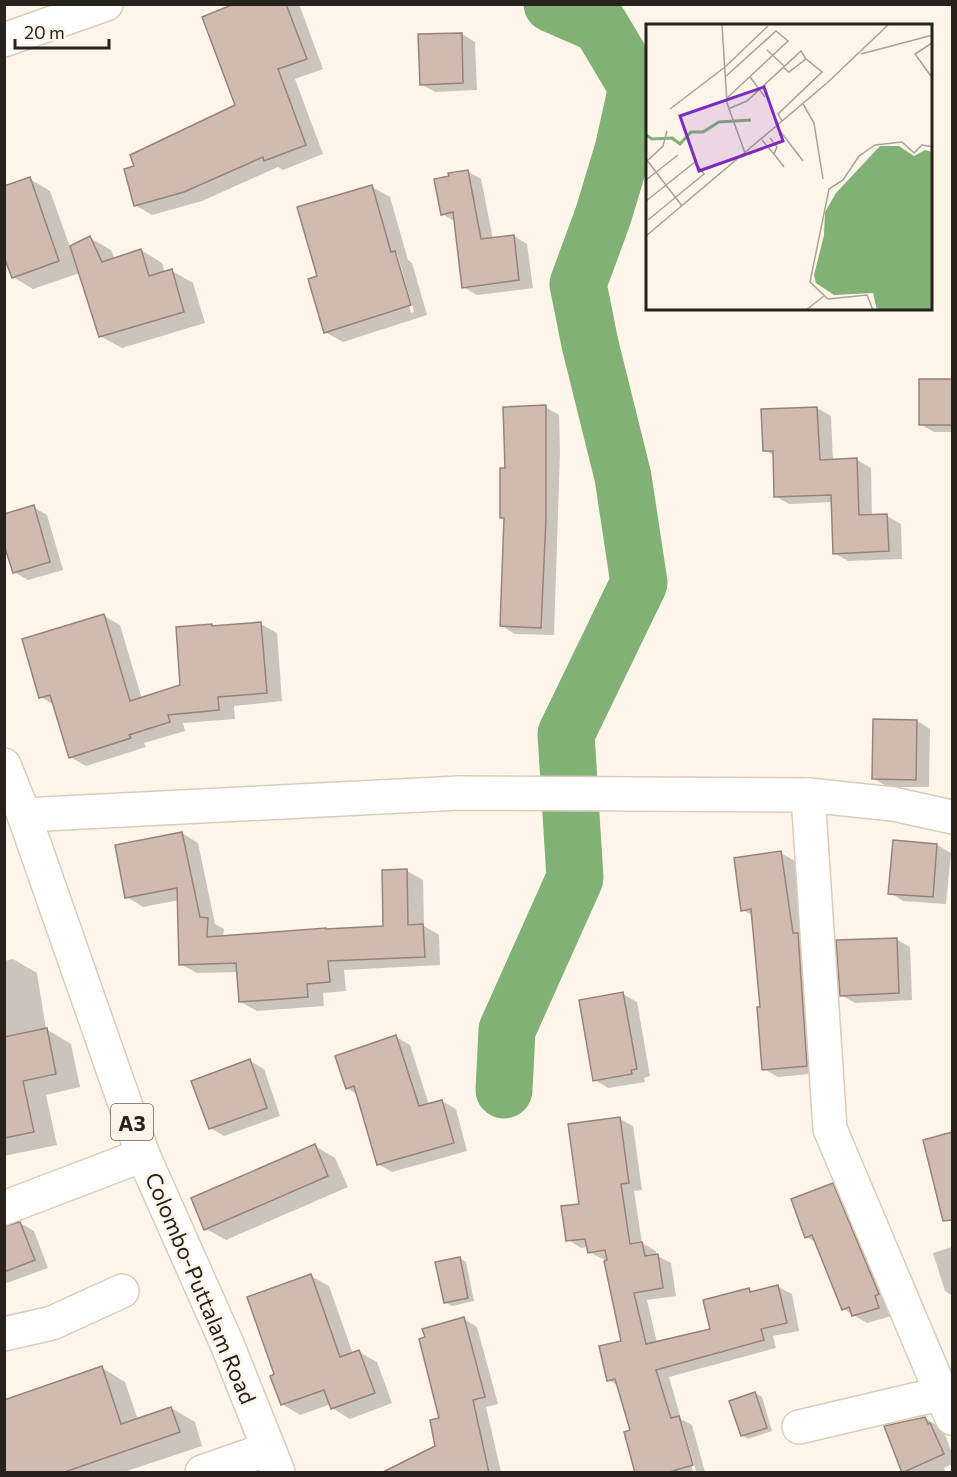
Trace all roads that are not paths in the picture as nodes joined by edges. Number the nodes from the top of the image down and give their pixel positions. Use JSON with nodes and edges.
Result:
{"nodes":[{"id":1,"x":106,"y":4,"type":"edge"},
{"id":2,"x":4,"y":40,"type":"edge"},
{"id":3,"x":4,"y":765,"type":"edge"},
{"id":4,"x":808,"y":795,"type":"junction"},
{"id":5,"x":24,"y":815,"type":"junction"},
{"id":6,"x":952,"y":817,"type":"edge"},
{"id":7,"x":143,"y":1155,"type":"junction"},
{"id":8,"x":4,"y":1208,"type":"edge"},
{"id":9,"x":122,"y":1291,"type":"dead end"},
{"id":10,"x":4,"y":1334,"type":"edge"},
{"id":11,"x":949,"y":1402,"type":"edge"},
{"id":12,"x":799,"y":1427,"type":"dead end"},
{"id":13,"x":273,"y":1461,"type":"edge"},
{"id":14,"x":202,"y":1473,"type":"edge"}],
"edges":[{"from":1,"to":2,"type":"main road"},
{"from":3,"to":5,"type":"main road","name":"Colombo-Puttalam Road","number":"A3"},
{"from":4,"to":5,"type":"main road"},
{"from":4,"to":6,"type":"main road"},
{"from":4,"to":11,"type":"main road"},
{"from":5,"to":7,"type":"main road","name":"Colombo-Puttalam Road","number":"A3"},
{"from":7,"to":8,"type":"main road"},
{"from":7,"to":13,"type":"main road","name":"Colombo-Puttalam Road","number":"A3"},
{"from":9,"to":10,"type":"main road"},
{"from":11,"to":12,"type":"main road"},
{"from":13,"to":14,"type":"main road"}]}
